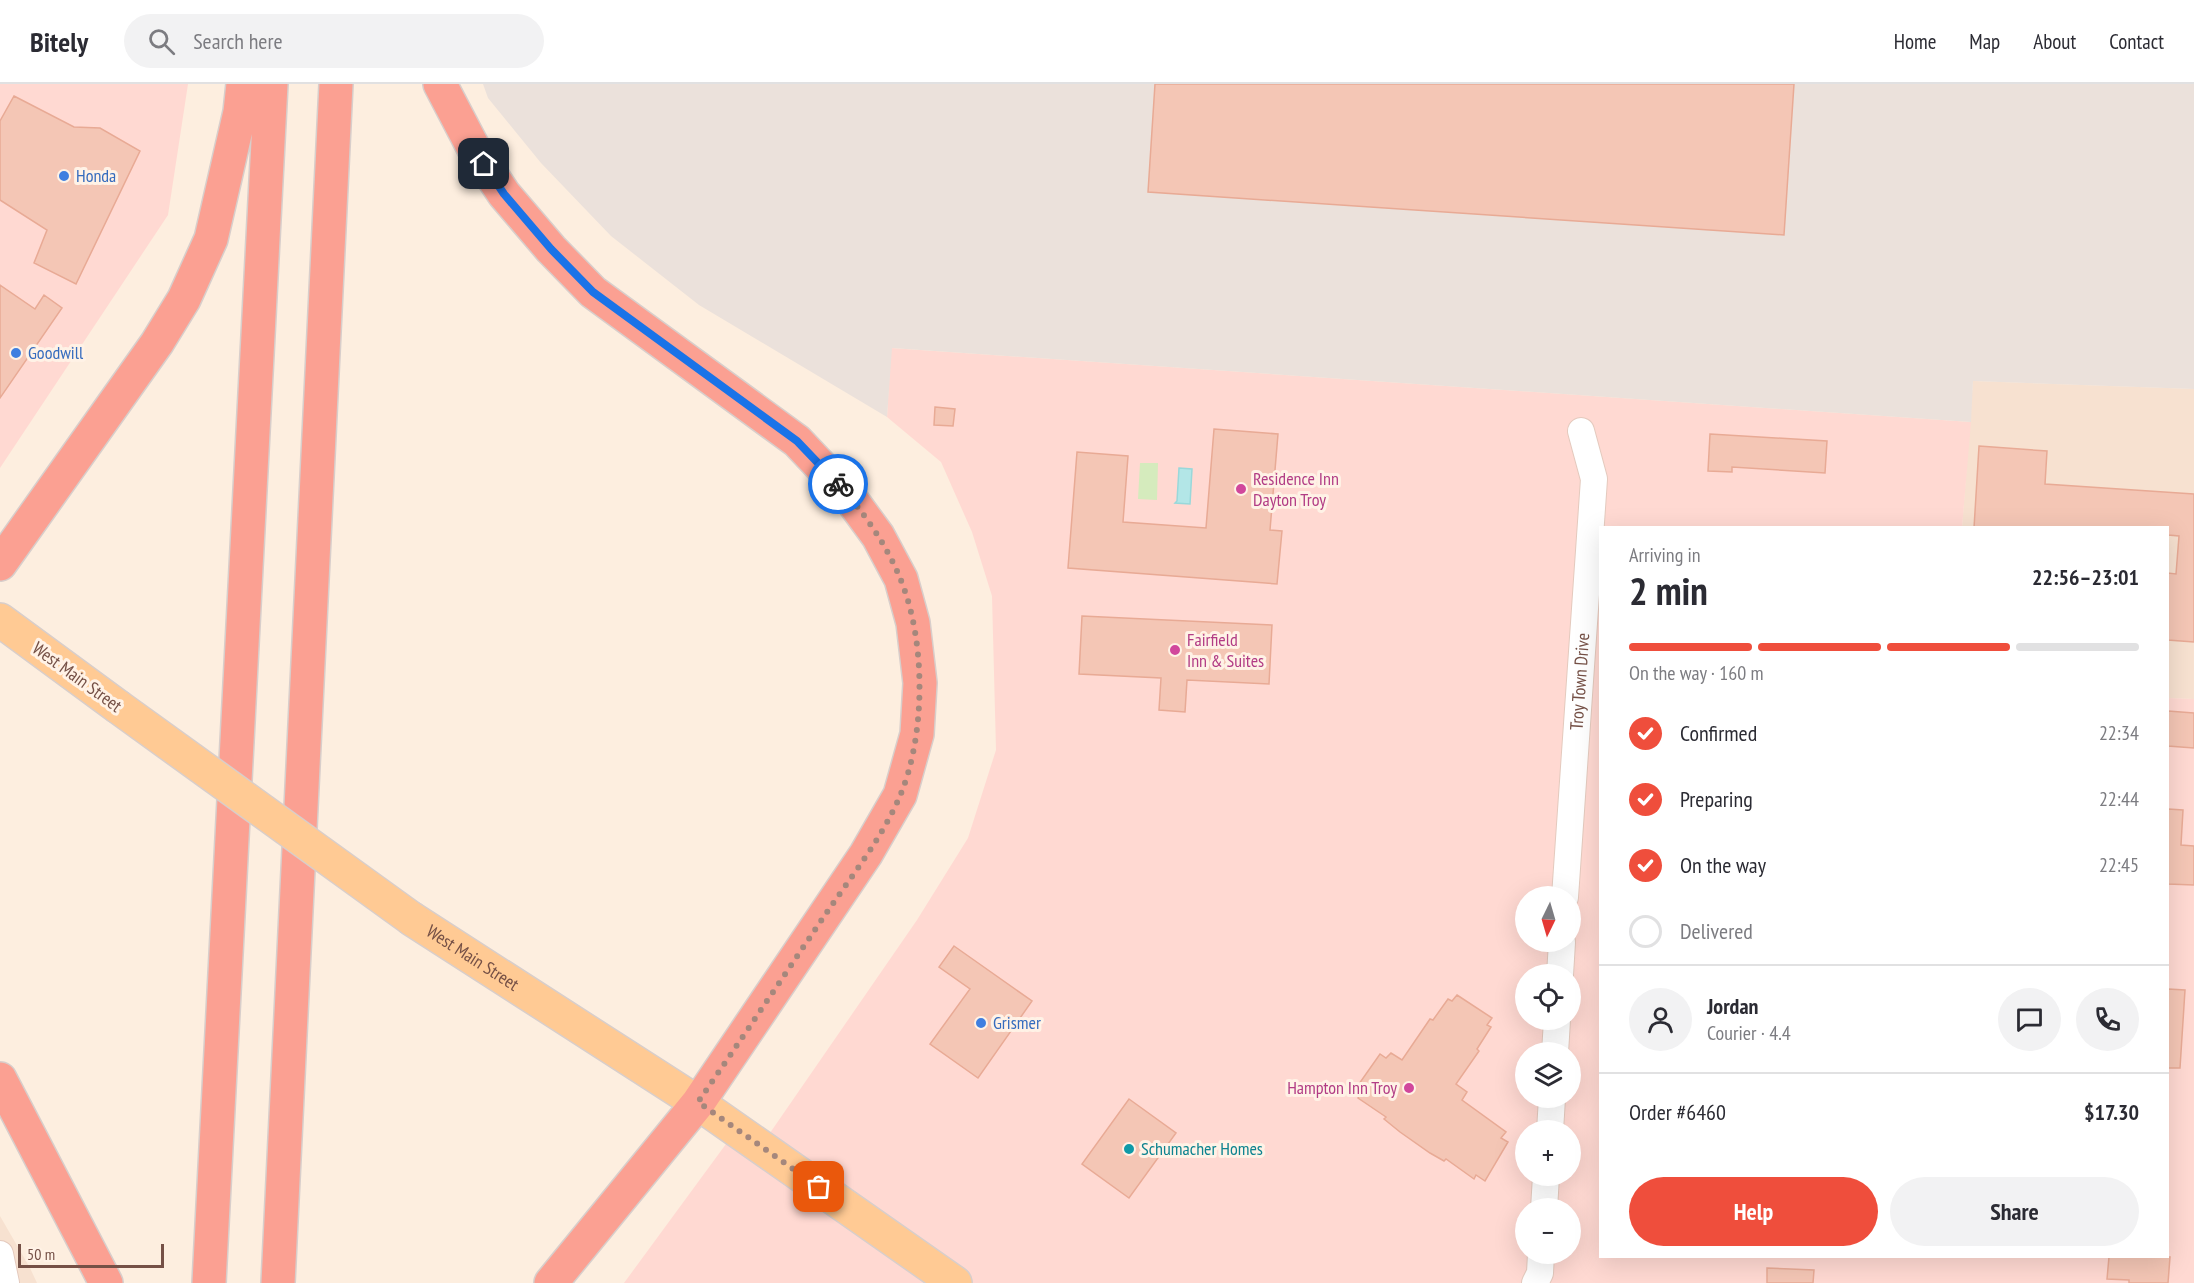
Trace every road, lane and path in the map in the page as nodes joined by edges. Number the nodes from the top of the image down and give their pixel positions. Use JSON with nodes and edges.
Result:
{"nodes":[{"id":1,"x":243,"y":84,"type":"edge"},
{"id":2,"x":271,"y":84,"type":"edge"},
{"id":3,"x":336,"y":84,"type":"edge"},
{"id":4,"x":440,"y":84,"type":"edge"},
{"id":5,"x":1581,"y":431,"type":"dead end"},
{"id":6,"x":0,"y":564,"type":"edge"},
{"id":7,"x":0,"y":620,"type":"edge"},
{"id":8,"x":1566,"y":886,"type":"edge"},
{"id":9,"x":0,"y":1078,"type":"edge"},
{"id":10,"x":698,"y":1102,"type":"junction"},
{"id":11,"x":0,"y":1254,"type":"edge"},
{"id":12,"x":1540,"y":1264,"type":"edge"},
{"id":13,"x":6,"y":1283,"type":"edge"},
{"id":14,"x":106,"y":1283,"type":"edge"},
{"id":15,"x":209,"y":1283,"type":"edge"},
{"id":16,"x":278,"y":1283,"type":"edge"},
{"id":17,"x":551,"y":1283,"type":"edge"},
{"id":18,"x":955,"y":1283,"type":"edge"},
{"id":19,"x":1535,"y":1283,"type":"edge"}],
"edges":[{"from":1,"to":6,"type":"highway"},
{"from":2,"to":15,"type":"highway"},
{"from":3,"to":16,"type":"highway"},
{"from":4,"to":10,"type":"highway"},
{"from":5,"to":8,"type":"street","name":"Troy Town Drive"},
{"from":7,"to":10,"type":"main road","name":"West Main Street","bridge":true},
{"from":9,"to":14,"type":"highway"},
{"from":10,"to":17,"type":"highway"},
{"from":10,"to":18,"type":"main road","name":"West Main Street"},
{"from":11,"to":13,"type":"street"},
{"from":12,"to":19,"type":"street"}]}
